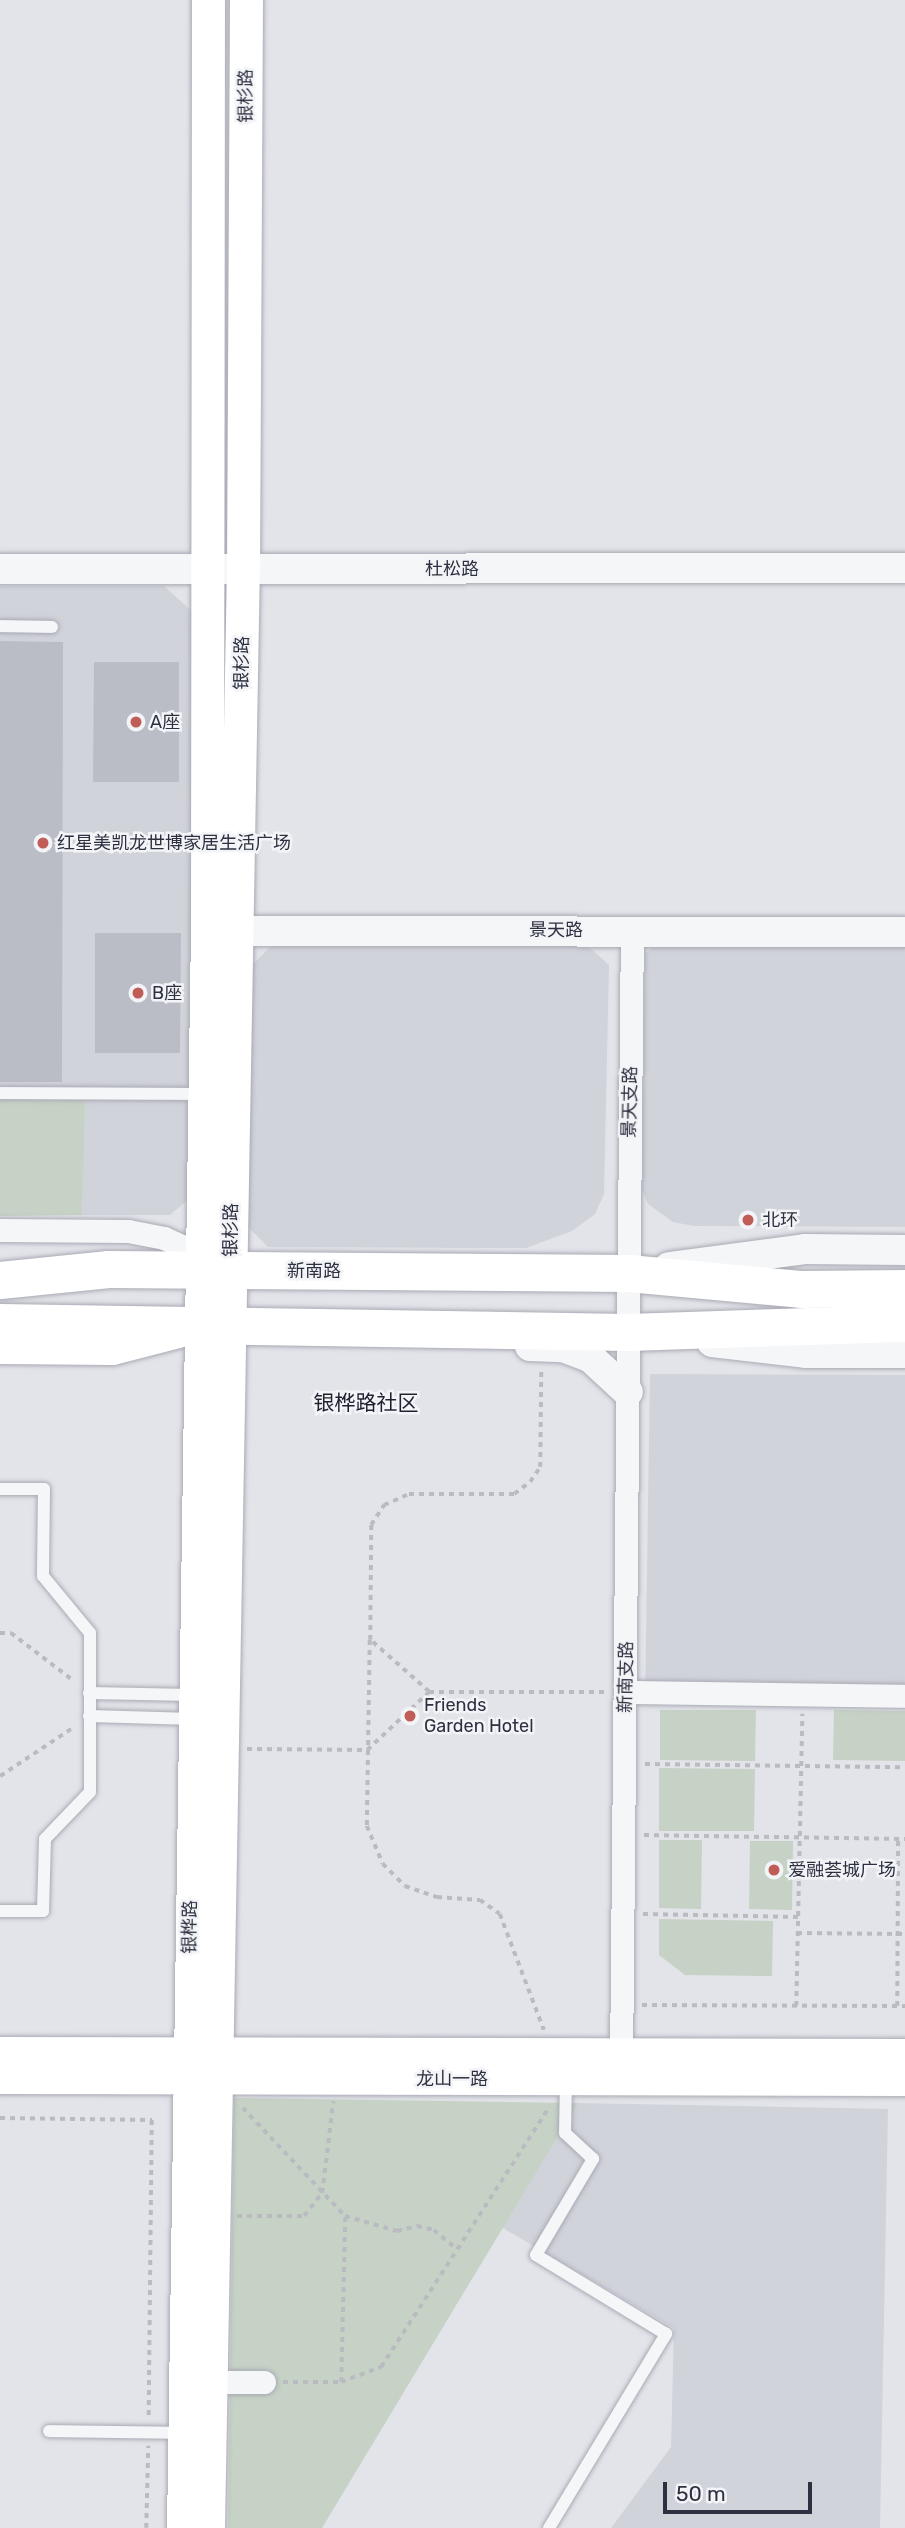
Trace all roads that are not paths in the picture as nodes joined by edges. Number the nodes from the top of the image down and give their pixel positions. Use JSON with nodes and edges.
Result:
{"nodes":[{"id":1,"x":208,"y":0,"type":"edge"},
{"id":2,"x":246,"y":0,"type":"edge"},
{"id":3,"x":905,"y":568,"type":"edge"},
{"id":4,"x":0,"y":569,"type":"edge"},
{"id":5,"x":209,"y":569,"type":"junction"},
{"id":6,"x":243,"y":570,"type":"junction"},
{"id":7,"x":0,"y":626,"type":"edge"},
{"id":8,"x":52,"y":627,"type":"dead end"},
{"id":9,"x":632,"y":930,"type":"junction"},
{"id":10,"x":222,"y":931,"type":"junction"},
{"id":11,"x":905,"y":932,"type":"edge"},
{"id":12,"x":0,"y":1093,"type":"edge"},
{"id":13,"x":204,"y":1094,"type":"junction"},
{"id":14,"x":0,"y":1230,"type":"edge"},
{"id":15,"x":905,"y":1250,"type":"edge"},
{"id":16,"x":210,"y":1265,"type":"junction"},
{"id":17,"x":0,"y":1267,"type":"edge"},
{"id":18,"x":108,"y":1269,"type":"junction"},
{"id":19,"x":628,"y":1273,"type":"junction"},
{"id":20,"x":0,"y":1279,"type":"edge"},
{"id":21,"x":905,"y":1289,"type":"edge"},
{"id":22,"x":0,"y":1322,"type":"edge"},
{"id":23,"x":905,"y":1324,"type":"edge"},
{"id":24,"x":215,"y":1326,"type":"junction"},
{"id":25,"x":460,"y":1329,"type":"junction"},
{"id":26,"x":628,"y":1332,"type":"junction"},
{"id":27,"x":0,"y":1347,"type":"edge"},
{"id":28,"x":905,"y":1353,"type":"edge"},
{"id":29,"x":628,"y":1392,"type":"junction"},
{"id":30,"x":0,"y":1489,"type":"edge"},
{"id":31,"x":626,"y":1692,"type":"junction"},
{"id":32,"x":89,"y":1693,"type":"junction"},
{"id":33,"x":905,"y":1696,"type":"edge"},
{"id":34,"x":89,"y":1716,"type":"junction"},
{"id":35,"x":210,"y":1716,"type":"junction"},
{"id":36,"x":0,"y":1911,"type":"edge"},
{"id":37,"x":0,"y":2053,"type":"edge"},
{"id":38,"x":905,"y":2055,"type":"edge"},
{"id":39,"x":621,"y":2068,"type":"junction"},
{"id":40,"x":208,"y":2071,"type":"junction"},
{"id":41,"x":0,"y":2077,"type":"edge"},
{"id":42,"x":905,"y":2079,"type":"edge"},
{"id":43,"x":561,"y":2081,"type":"junction"},
{"id":44,"x":208,"y":2382,"type":"junction"},
{"id":45,"x":264,"y":2382,"type":"road end"},
{"id":46,"x":49,"y":2431,"type":"dead end"},
{"id":47,"x":184,"y":2433,"type":"junction"},
{"id":48,"x":183,"y":2528,"type":"edge"},
{"id":49,"x":208,"y":2528,"type":"edge"},
{"id":50,"x":549,"y":2528,"type":"edge"}],
"edges":[{"from":1,"to":5,"type":"main road","name":"银杉路"},
{"from":2,"to":6,"type":"main road","name":"银杉路"},
{"from":3,"to":6,"type":"street","name":"杜松路"},
{"from":4,"to":5,"type":"street","name":"杜松路"},
{"from":5,"to":6,"type":"street","name":"杜松路"},
{"from":5,"to":10,"type":"main road","name":"银杉路"},
{"from":6,"to":10,"type":"main road","name":"银杉路"},
{"from":7,"to":8,"type":"lane"},
{"from":9,"to":10,"type":"street","name":"景天路"},
{"from":9,"to":11,"type":"street","name":"景天路"},
{"from":9,"to":19,"type":"street","name":"景天支路"},
{"from":10,"to":13,"type":"main road","name":"银杉路"},
{"from":10,"to":16,"type":"main road","name":"银杉路"},
{"from":12,"to":13,"type":"lane"},
{"from":13,"to":16,"type":"main road","name":"银杉路"},
{"from":14,"to":16,"type":"street"},
{"from":15,"to":19,"type":"street","name":"新南路"},
{"from":16,"to":18,"type":"main road","name":"新南路"},
{"from":16,"to":19,"type":"main road","name":"新南路"},
{"from":16,"to":24,"type":"main road","name":"银杉路"},
{"from":17,"to":18,"type":"main road"},
{"from":18,"to":20,"type":"main road","name":"新南路"},
{"from":19,"to":21,"type":"main road","name":"新南路"},
{"from":19,"to":26,"type":"street","name":"新南支路"},
{"from":22,"to":24,"type":"main road"},
{"from":23,"to":26,"type":"main road"},
{"from":24,"to":25,"type":"main road"},
{"from":24,"to":27,"type":"main road"},
{"from":24,"to":35,"type":"main road","name":"银桦路"},
{"from":25,"to":26,"type":"main road"},
{"from":25,"to":29,"type":"street"},
{"from":26,"to":28,"type":"street"},
{"from":26,"to":29,"type":"street","name":"新南支路"},
{"from":29,"to":31,"type":"street","name":"新南支路"},
{"from":30,"to":32,"type":"lane"},
{"from":31,"to":33,"type":"street"},
{"from":31,"to":39,"type":"street","name":"新南支路"},
{"from":32,"to":34,"type":"lane"},
{"from":32,"to":35,"type":"lane"},
{"from":34,"to":35,"type":"lane"},
{"from":34,"to":36,"type":"lane"},
{"from":35,"to":40,"type":"main road","name":"银桦路"},
{"from":37,"to":40,"type":"main road","name":"龙山一路"},
{"from":38,"to":39,"type":"main road","name":"龙山一路"},
{"from":39,"to":42,"type":"main road","name":"龙山一路"},
{"from":39,"to":43,"type":"main road","name":"龙山一路"},
{"from":40,"to":41,"type":"main road","name":"龙山一路"},
{"from":40,"to":43,"type":"main road","name":"龙山一路"},
{"from":40,"to":44,"type":"main road","name":"银桦路"},
{"from":40,"to":47,"type":"main road","name":"银桦路"},
{"from":43,"to":50,"type":"lane"},
{"from":44,"to":45,"type":"street"},
{"from":44,"to":49,"type":"main road","name":"银桦路"},
{"from":46,"to":47,"type":"lane"},
{"from":47,"to":48,"type":"main road","name":"银桦路"}]}
